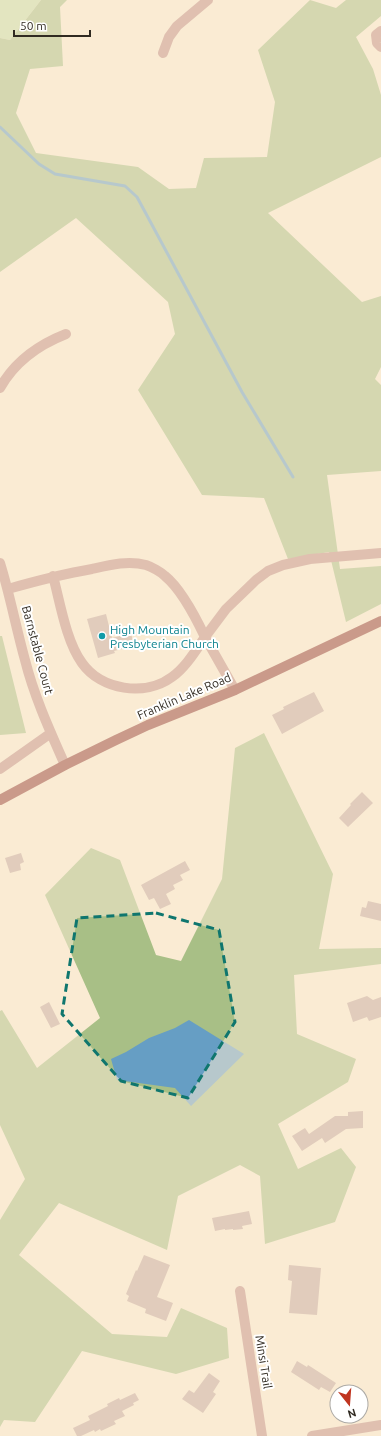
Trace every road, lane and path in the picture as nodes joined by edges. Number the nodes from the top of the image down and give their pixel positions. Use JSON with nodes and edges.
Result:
{"nodes":[{"id":1,"x":208,"y":0,"type":"edge"},
{"id":2,"x":381,"y":31,"type":"edge"},
{"id":3,"x":381,"y":47,"type":"edge"},
{"id":4,"x":163,"y":53,"type":"dead end"},
{"id":5,"x":66,"y":334,"type":"dead end"},
{"id":6,"x":0,"y":388,"type":"edge"},
{"id":7,"x":381,"y":553,"type":"edge"},
{"id":8,"x":0,"y":563,"type":"edge"},
{"id":9,"x":53,"y":576,"type":"junction"},
{"id":10,"x":8,"y":589,"type":"junction"},
{"id":11,"x":381,"y":621,"type":"edge"},
{"id":12,"x":205,"y":637,"type":"junction"},
{"id":13,"x":235,"y":690,"type":"junction"},
{"id":14,"x":51,"y":733,"type":"junction"},
{"id":15,"x":65,"y":765,"type":"junction"},
{"id":16,"x":0,"y":769,"type":"edge"},
{"id":17,"x":0,"y":800,"type":"edge"},
{"id":18,"x":240,"y":1291,"type":"dead end"},
{"id":19,"x":381,"y":1425,"type":"edge"},
{"id":20,"x":262,"y":1436,"type":"edge"},
{"id":21,"x":312,"y":1436,"type":"edge"}],
"edges":[{"from":1,"to":4,"type":"street"},
{"from":2,"to":3,"type":"street"},
{"from":5,"to":6,"type":"street"},
{"from":7,"to":12,"type":"street"},
{"from":8,"to":10,"type":"street","name":"Barnstable Court"},
{"from":9,"to":10,"type":"street"},
{"from":9,"to":12,"type":"street"},
{"from":9,"to":12,"type":"street"},
{"from":10,"to":14,"type":"street","name":"Barnstable Court"},
{"from":11,"to":13,"type":"main road","name":"Franklin Lake Road"},
{"from":12,"to":13,"type":"street"},
{"from":13,"to":15,"type":"main road","name":"Franklin Lake Road"},
{"from":14,"to":15,"type":"street","name":"Barnstable Court"},
{"from":14,"to":16,"type":"street"},
{"from":15,"to":17,"type":"main road","name":"Franklin Lake Road"},
{"from":18,"to":20,"type":"street","name":"Minsi Trail"},
{"from":19,"to":21,"type":"street"}]}
